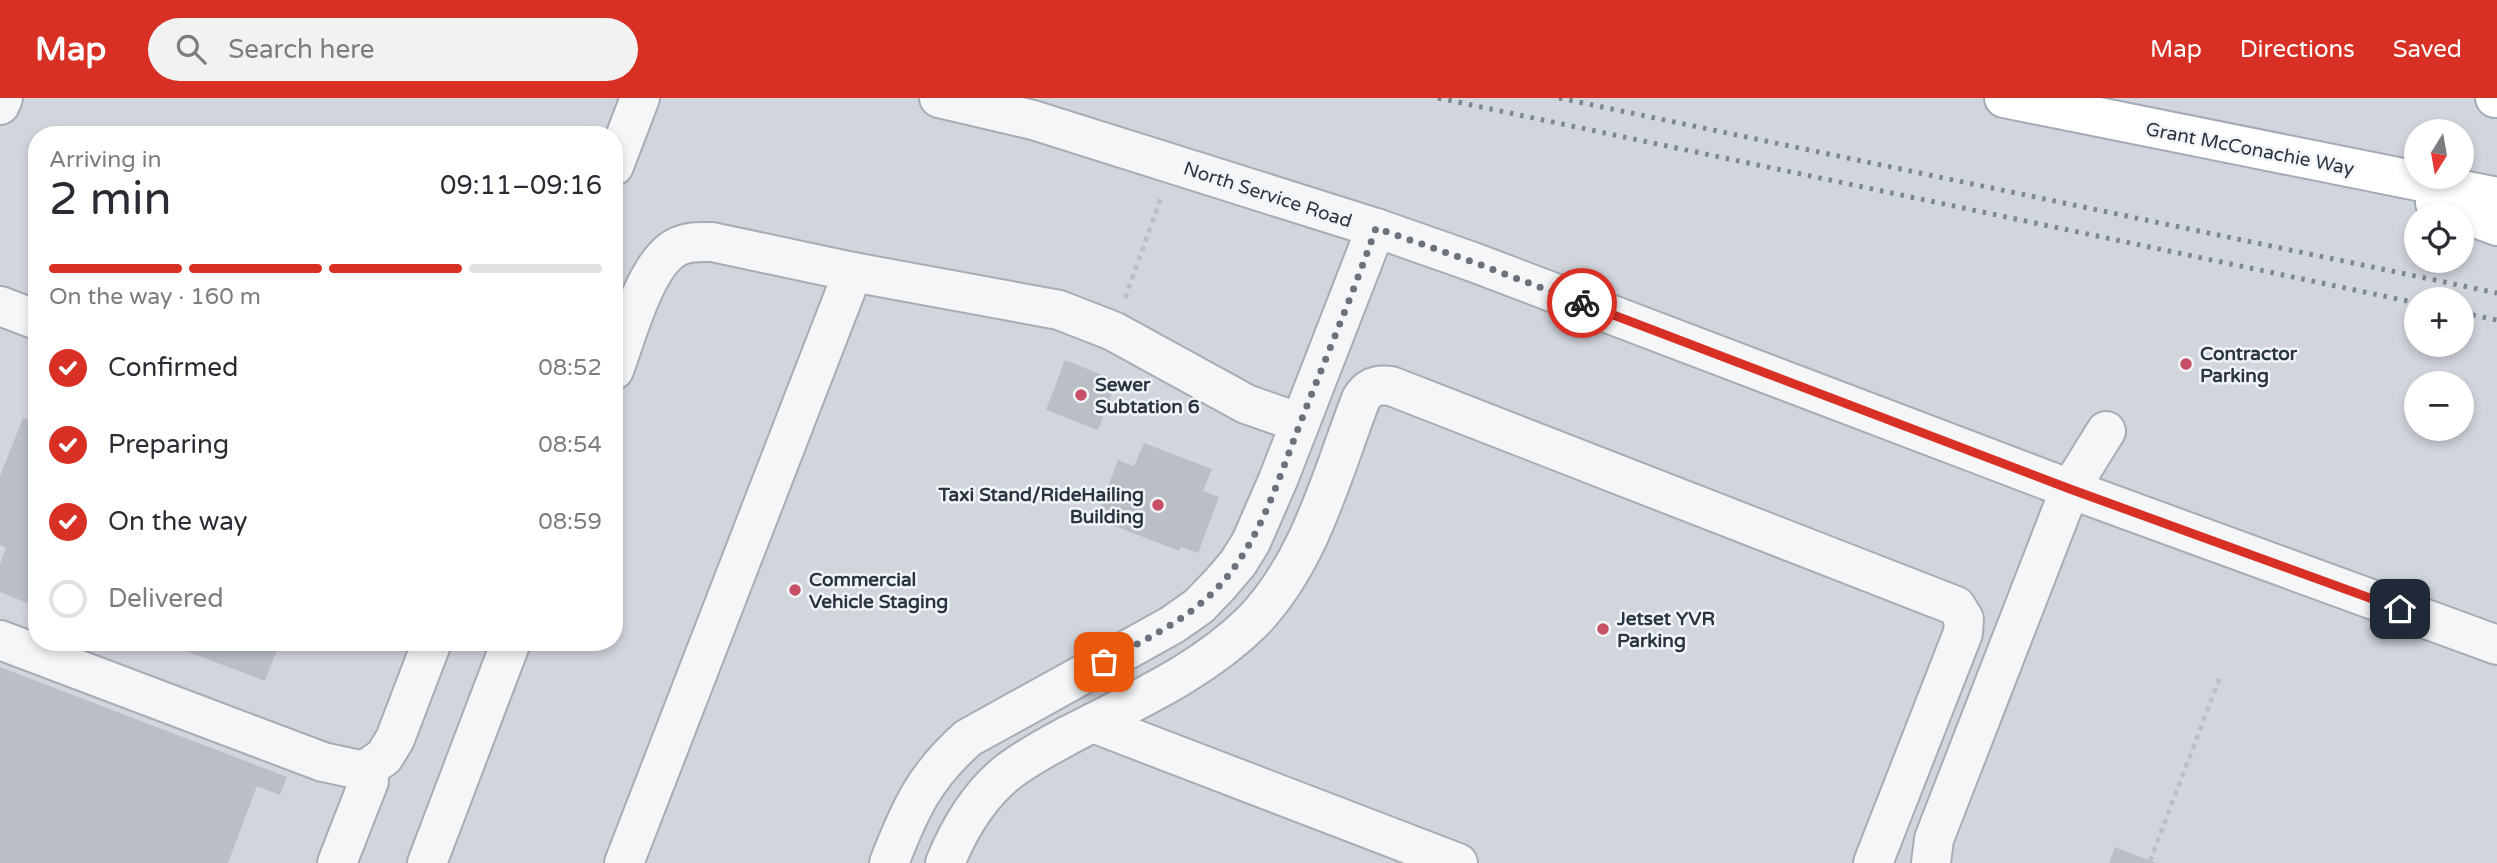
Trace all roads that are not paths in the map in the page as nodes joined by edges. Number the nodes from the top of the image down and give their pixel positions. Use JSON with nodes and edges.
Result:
{"nodes":[{"id":1,"x":3,"y":98,"type":"edge"},
{"id":2,"x":640,"y":98,"type":"edge"},
{"id":3,"x":939,"y":98,"type":"edge"},
{"id":4,"x":2004,"y":98,"type":"edge"},
{"id":5,"x":0,"y":105,"type":"edge"},
{"id":6,"x":623,"y":142,"type":"edge"},
{"id":7,"x":2328,"y":164,"type":"junction"},
{"id":8,"x":2497,"y":197,"type":"edge"},
{"id":9,"x":2497,"y":226,"type":"edge"},
{"id":10,"x":1376,"y":228,"type":"junction"},
{"id":11,"x":853,"y":272,"type":"junction"},
{"id":12,"x":0,"y":306,"type":"edge"},
{"id":13,"x":28,"y":317,"type":"edge"},
{"id":14,"x":623,"y":346,"type":"edge"},
{"id":15,"x":1300,"y":423,"type":"junction"},
{"id":16,"x":2106,"y":431,"type":"dead end"},
{"id":17,"x":2070,"y":489,"type":"junction"},
{"id":18,"x":0,"y":640,"type":"edge"},
{"id":19,"x":2497,"y":645,"type":"edge"},
{"id":20,"x":28,"y":651,"type":"edge"},
{"id":21,"x":29,"y":651,"type":"edge"},
{"id":22,"x":428,"y":651,"type":"edge"},
{"id":23,"x":507,"y":651,"type":"edge"},
{"id":24,"x":1093,"y":723,"type":"junction"},
{"id":25,"x":368,"y":768,"type":"junction"},
{"id":26,"x":1889,"y":822,"type":"junction"},
{"id":27,"x":1932,"y":851,"type":"edge"},
{"id":28,"x":337,"y":863,"type":"edge"},
{"id":29,"x":426,"y":863,"type":"edge"},
{"id":30,"x":624,"y":863,"type":"edge"},
{"id":31,"x":889,"y":863,"type":"edge"},
{"id":32,"x":945,"y":863,"type":"edge"},
{"id":33,"x":1458,"y":863,"type":"edge"},
{"id":34,"x":1873,"y":863,"type":"edge"}],
"edges":[{"from":1,"to":5,"type":"street"},
{"from":2,"to":6,"type":"street"},
{"from":3,"to":10,"type":"street","name":"North Service Road"},
{"from":4,"to":7,"type":"main road","name":"Grant McConachie Way"},
{"from":7,"to":8,"type":"main road","name":"Grant McConachie Way"},
{"from":7,"to":9,"type":"main road"},
{"from":10,"to":15,"type":"street"},
{"from":10,"to":17,"type":"street","name":"North Service Road"},
{"from":11,"to":14,"type":"street"},
{"from":11,"to":15,"type":"street"},
{"from":11,"to":30,"type":"street"},
{"from":12,"to":13,"type":"street"},
{"from":15,"to":31,"type":"street"},
{"from":16,"to":17,"type":"street"},
{"from":17,"to":19,"type":"street","name":"North Service Road"},
{"from":17,"to":27,"type":"street"},
{"from":18,"to":20,"type":"street"},
{"from":21,"to":25,"type":"street"},
{"from":22,"to":25,"type":"street"},
{"from":23,"to":29,"type":"street"},
{"from":24,"to":26,"type":"street"},
{"from":24,"to":32,"type":"street"},
{"from":24,"to":33,"type":"street"},
{"from":25,"to":28,"type":"street"},
{"from":26,"to":27,"type":"street"},
{"from":26,"to":34,"type":"street"}]}
